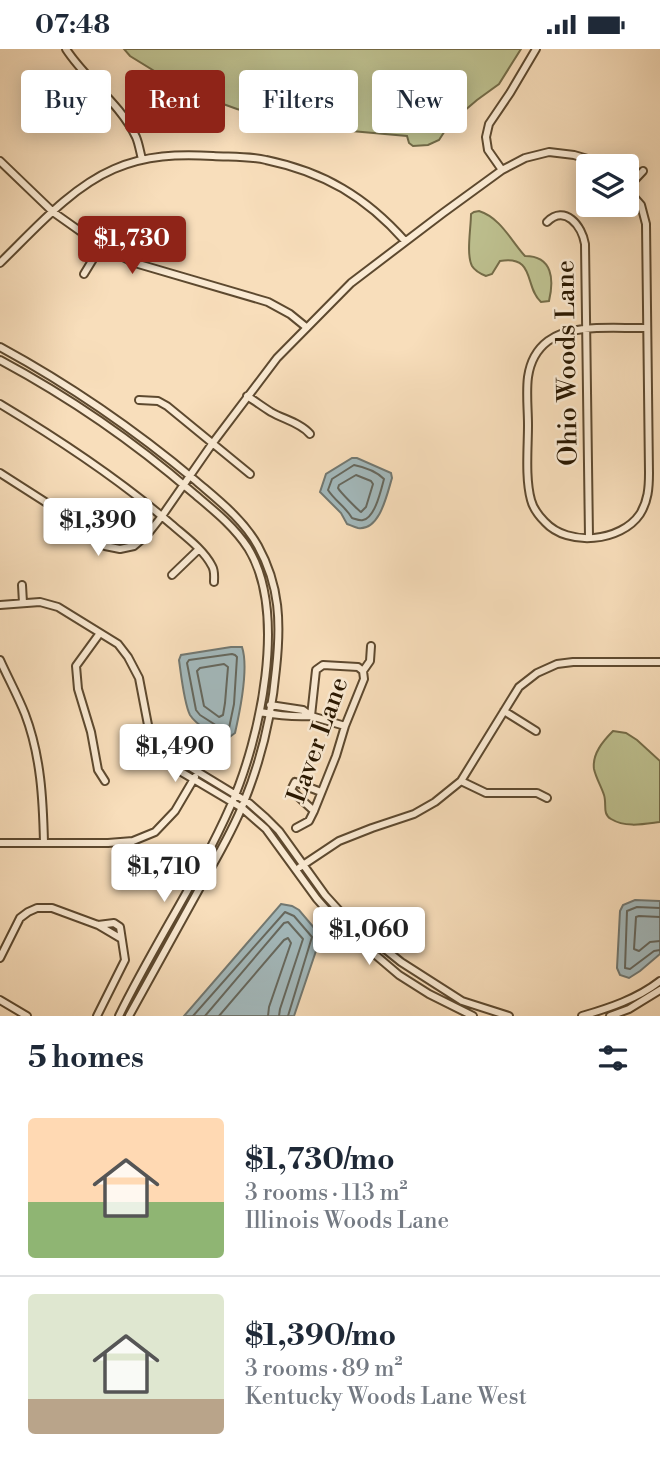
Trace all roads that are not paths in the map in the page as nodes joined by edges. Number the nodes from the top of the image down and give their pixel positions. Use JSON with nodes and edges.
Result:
{"nodes":[{"id":1,"x":66,"y":49,"type":"edge"},
{"id":2,"x":536,"y":49,"type":"edge"},
{"id":3,"x":576,"y":156,"type":"edge"},
{"id":4,"x":142,"y":159,"type":"junction"},
{"id":5,"x":0,"y":161,"type":"edge"},
{"id":6,"x":502,"y":170,"type":"junction"},
{"id":7,"x":643,"y":171,"type":"dead end"},
{"id":8,"x":639,"y":175,"type":"edge"},
{"id":9,"x":639,"y":203,"type":"edge"},
{"id":10,"x":53,"y":212,"type":"junction"},
{"id":11,"x":547,"y":222,"type":"dead end"},
{"id":12,"x":405,"y":241,"type":"junction"},
{"id":13,"x":101,"y":246,"type":"junction"},
{"id":14,"x":0,"y":263,"type":"edge"},
{"id":15,"x":85,"y":274,"type":"dead end"},
{"id":16,"x":306,"y":327,"type":"junction"},
{"id":17,"x":647,"y":328,"type":"junction"},
{"id":18,"x":586,"y":329,"type":"junction"},
{"id":19,"x":0,"y":347,"type":"edge"},
{"id":20,"x":0,"y":360,"type":"edge"},
{"id":21,"x":247,"y":395,"type":"junction"},
{"id":22,"x":139,"y":400,"type":"dead end"},
{"id":23,"x":0,"y":404,"type":"edge"},
{"id":24,"x":310,"y":434,"type":"dead end"},
{"id":25,"x":212,"y":443,"type":"junction"},
{"id":26,"x":0,"y":473,"type":"edge"},
{"id":27,"x":250,"y":474,"type":"dead end"},
{"id":28,"x":190,"y":476,"type":"junction"},
{"id":29,"x":184,"y":485,"type":"junction"},
{"id":30,"x":162,"y":516,"type":"junction"},
{"id":31,"x":589,"y":537,"type":"junction"},
{"id":32,"x":200,"y":549,"type":"junction"},
{"id":33,"x":172,"y":575,"type":"dead end"},
{"id":34,"x":215,"y":582,"type":"dead end"},
{"id":35,"x":22,"y":585,"type":"dead end"},
{"id":36,"x":23,"y":603,"type":"junction"},
{"id":37,"x":0,"y":605,"type":"edge"},
{"id":38,"x":100,"y":633,"type":"junction"},
{"id":39,"x":371,"y":646,"type":"dead end"},
{"id":40,"x":0,"y":660,"type":"edge"},
{"id":41,"x":660,"y":662,"type":"edge"},
{"id":42,"x":363,"y":671,"type":"junction"},
{"id":43,"x":261,"y":703,"type":"junction"},
{"id":44,"x":272,"y":705,"type":"junction"},
{"id":45,"x":504,"y":711,"type":"junction"},
{"id":46,"x":260,"y":712,"type":"junction"},
{"id":47,"x":270,"y":714,"type":"junction"},
{"id":48,"x":311,"y":716,"type":"junction"},
{"id":49,"x":345,"y":726,"type":"junction"},
{"id":50,"x":536,"y":731,"type":"dead end"},
{"id":51,"x":196,"y":776,"type":"junction"},
{"id":52,"x":105,"y":781,"type":"dead end"},
{"id":53,"x":461,"y":781,"type":"junction"},
{"id":54,"x":321,"y":792,"type":"junction"},
{"id":55,"x":547,"y":798,"type":"dead end"},
{"id":56,"x":234,"y":799,"type":"junction"},
{"id":57,"x":243,"y":804,"type":"junction"},
{"id":58,"x":314,"y":811,"type":"junction"},
{"id":59,"x":296,"y":828,"type":"dead end"},
{"id":60,"x":0,"y":843,"type":"edge"},
{"id":61,"x":44,"y":843,"type":"junction"},
{"id":62,"x":303,"y":865,"type":"junction"},
{"id":63,"x":296,"y":869,"type":"junction"},
{"id":64,"x":0,"y":958,"type":"edge"},
{"id":65,"x":658,"y":989,"type":"edge"},
{"id":66,"x":0,"y":1000,"type":"edge"},
{"id":67,"x":27,"y":1016,"type":"edge"},
{"id":68,"x":97,"y":1016,"type":"edge"},
{"id":69,"x":120,"y":1016,"type":"edge"},
{"id":70,"x":130,"y":1016,"type":"edge"},
{"id":71,"x":473,"y":1016,"type":"edge"},
{"id":72,"x":509,"y":1016,"type":"edge"},
{"id":73,"x":582,"y":1016,"type":"edge"},
{"id":74,"x":610,"y":1016,"type":"edge"}],
"edges":[{"from":1,"to":4,"type":"street"},
{"from":2,"to":6,"type":"street"},
{"from":3,"to":6,"type":"street"},
{"from":4,"to":10,"type":"street"},
{"from":4,"to":12,"type":"street"},
{"from":5,"to":10,"type":"street"},
{"from":6,"to":12,"type":"street"},
{"from":7,"to":8,"type":"street"},
{"from":9,"to":17,"type":"street"},
{"from":10,"to":13,"type":"street"},
{"from":10,"to":14,"type":"street"},
{"from":11,"to":18,"type":"street","name":"Ohio Woods Lane"},
{"from":12,"to":16,"type":"street"},
{"from":13,"to":15,"type":"street"},
{"from":13,"to":16,"type":"street"},
{"from":16,"to":21,"type":"street"},
{"from":17,"to":18,"type":"street"},
{"from":17,"to":31,"type":"street"},
{"from":18,"to":31,"type":"street","name":"Ohio Woods Lane"},
{"from":18,"to":31,"type":"street"},
{"from":19,"to":28,"type":"street"},
{"from":20,"to":29,"type":"street"},
{"from":21,"to":24,"type":"street"},
{"from":21,"to":25,"type":"street"},
{"from":22,"to":25,"type":"street"},
{"from":23,"to":30,"type":"street"},
{"from":25,"to":27,"type":"street"},
{"from":25,"to":28,"type":"street"},
{"from":26,"to":30,"type":"street"},
{"from":28,"to":29,"type":"street"},
{"from":28,"to":44,"type":"street"},
{"from":29,"to":30,"type":"street"},
{"from":29,"to":43,"type":"street"},
{"from":30,"to":32,"type":"street"},
{"from":32,"to":33,"type":"street"},
{"from":32,"to":34,"type":"street"},
{"from":35,"to":36,"type":"street"},
{"from":36,"to":37,"type":"street"},
{"from":36,"to":38,"type":"street"},
{"from":38,"to":51,"type":"street"},
{"from":38,"to":52,"type":"street"},
{"from":39,"to":42,"type":"street"},
{"from":40,"to":61,"type":"street"},
{"from":41,"to":45,"type":"street"},
{"from":42,"to":48,"type":"street","name":"Laver Lane"},
{"from":42,"to":49,"type":"street","name":"Laver Lane"},
{"from":43,"to":44,"type":"street"},
{"from":43,"to":46,"type":"street"},
{"from":44,"to":47,"type":"street"},
{"from":44,"to":48,"type":"street"},
{"from":45,"to":50,"type":"street"},
{"from":45,"to":53,"type":"street"},
{"from":46,"to":47,"type":"street"},
{"from":46,"to":56,"type":"street"},
{"from":47,"to":48,"type":"street"},
{"from":47,"to":57,"type":"street"},
{"from":48,"to":49,"type":"street"},
{"from":49,"to":54,"type":"street","name":"Laver Lane"},
{"from":51,"to":56,"type":"street"},
{"from":51,"to":61,"type":"street"},
{"from":53,"to":55,"type":"street"},
{"from":53,"to":62,"type":"street"},
{"from":54,"to":58,"type":"street","name":"Laver Lane"},
{"from":54,"to":58,"type":"street"},
{"from":56,"to":57,"type":"street"},
{"from":56,"to":69,"type":"street"},
{"from":57,"to":62,"type":"street"},
{"from":57,"to":63,"type":"street"},
{"from":57,"to":70,"type":"street"},
{"from":58,"to":59,"type":"street","name":"Laver Lane"},
{"from":60,"to":61,"type":"street"},
{"from":62,"to":63,"type":"street"},
{"from":62,"to":72,"type":"street"},
{"from":63,"to":71,"type":"street"},
{"from":64,"to":68,"type":"street"},
{"from":65,"to":73,"type":"street"},
{"from":65,"to":74,"type":"street"},
{"from":66,"to":67,"type":"street"}]}
